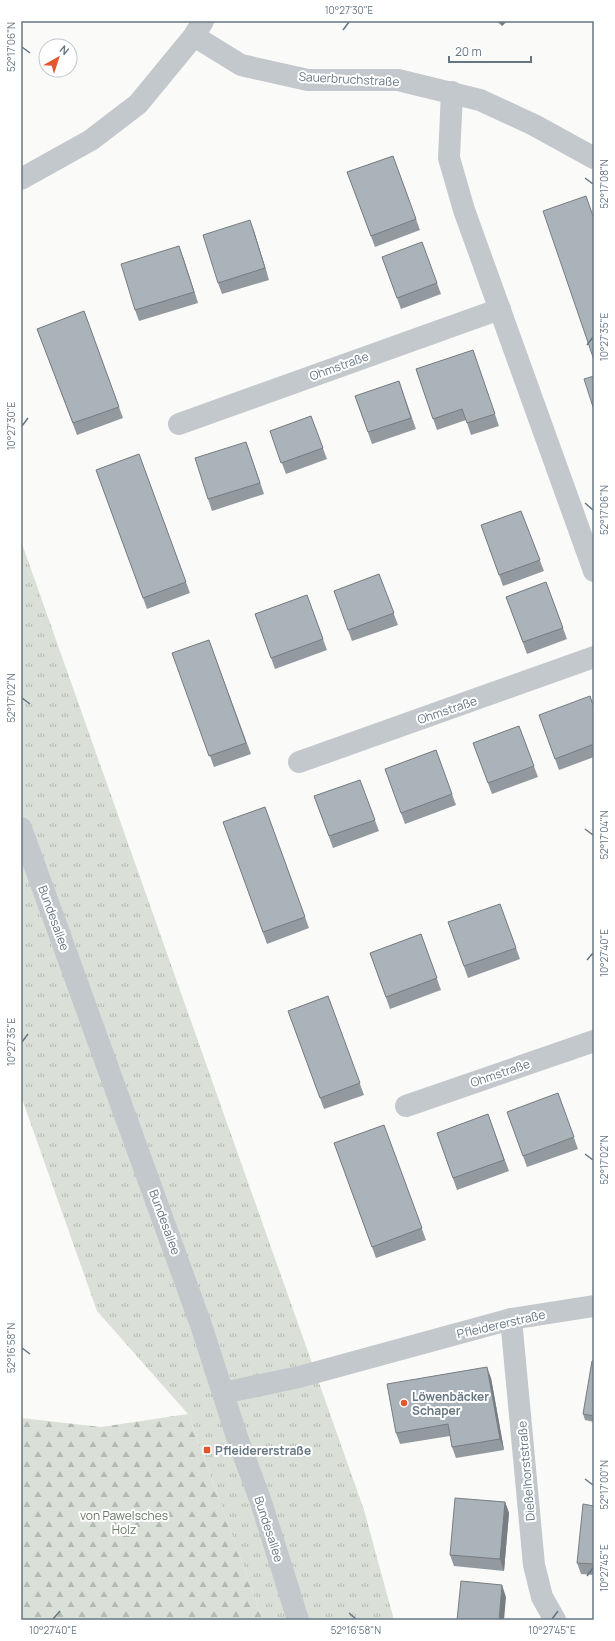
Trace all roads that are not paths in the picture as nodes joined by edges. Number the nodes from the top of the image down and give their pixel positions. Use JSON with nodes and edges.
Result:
{"nodes":[{"id":1,"x":198,"y":29,"type":"edge"},
{"id":2,"x":452,"y":92,"type":"junction"},
{"id":3,"x":594,"y":158,"type":"edge"},
{"id":4,"x":21,"y":179,"type":"edge"},
{"id":5,"x":500,"y":309,"type":"junction"},
{"id":6,"x":179,"y":424,"type":"dead end"},
{"id":7,"x":594,"y":571,"type":"edge"},
{"id":8,"x":594,"y":657,"type":"edge"},
{"id":9,"x":299,"y":762,"type":"dead end"},
{"id":10,"x":21,"y":828,"type":"edge"},
{"id":11,"x":594,"y":1041,"type":"edge"},
{"id":12,"x":406,"y":1106,"type":"dead end"},
{"id":13,"x":594,"y":1306,"type":"edge"},
{"id":14,"x":511,"y":1319,"type":"junction"},
{"id":15,"x":223,"y":1393,"type":"junction"},
{"id":16,"x":298,"y":1620,"type":"edge"},
{"id":17,"x":555,"y":1620,"type":"edge"}],
"edges":[{"from":1,"to":2,"type":"street","name":"Sauerbruchstraße"},
{"from":1,"to":4,"type":"street"},
{"from":2,"to":3,"type":"street","name":"Sauerbruchstraße"},
{"from":2,"to":5,"type":"street"},
{"from":5,"to":6,"type":"street","name":"Ohmstraße"},
{"from":5,"to":7,"type":"street"},
{"from":8,"to":9,"type":"street","name":"Ohmstraße"},
{"from":10,"to":15,"type":"street","name":"Bundesallee"},
{"from":11,"to":12,"type":"street","name":"Ohmstraße"},
{"from":13,"to":14,"type":"street","name":"Pfleidererstraße"},
{"from":14,"to":15,"type":"street","name":"Pfleidererstraße"},
{"from":14,"to":17,"type":"street","name":"Dießelhorststraße"},
{"from":15,"to":16,"type":"street","name":"Bundesallee"}]}
